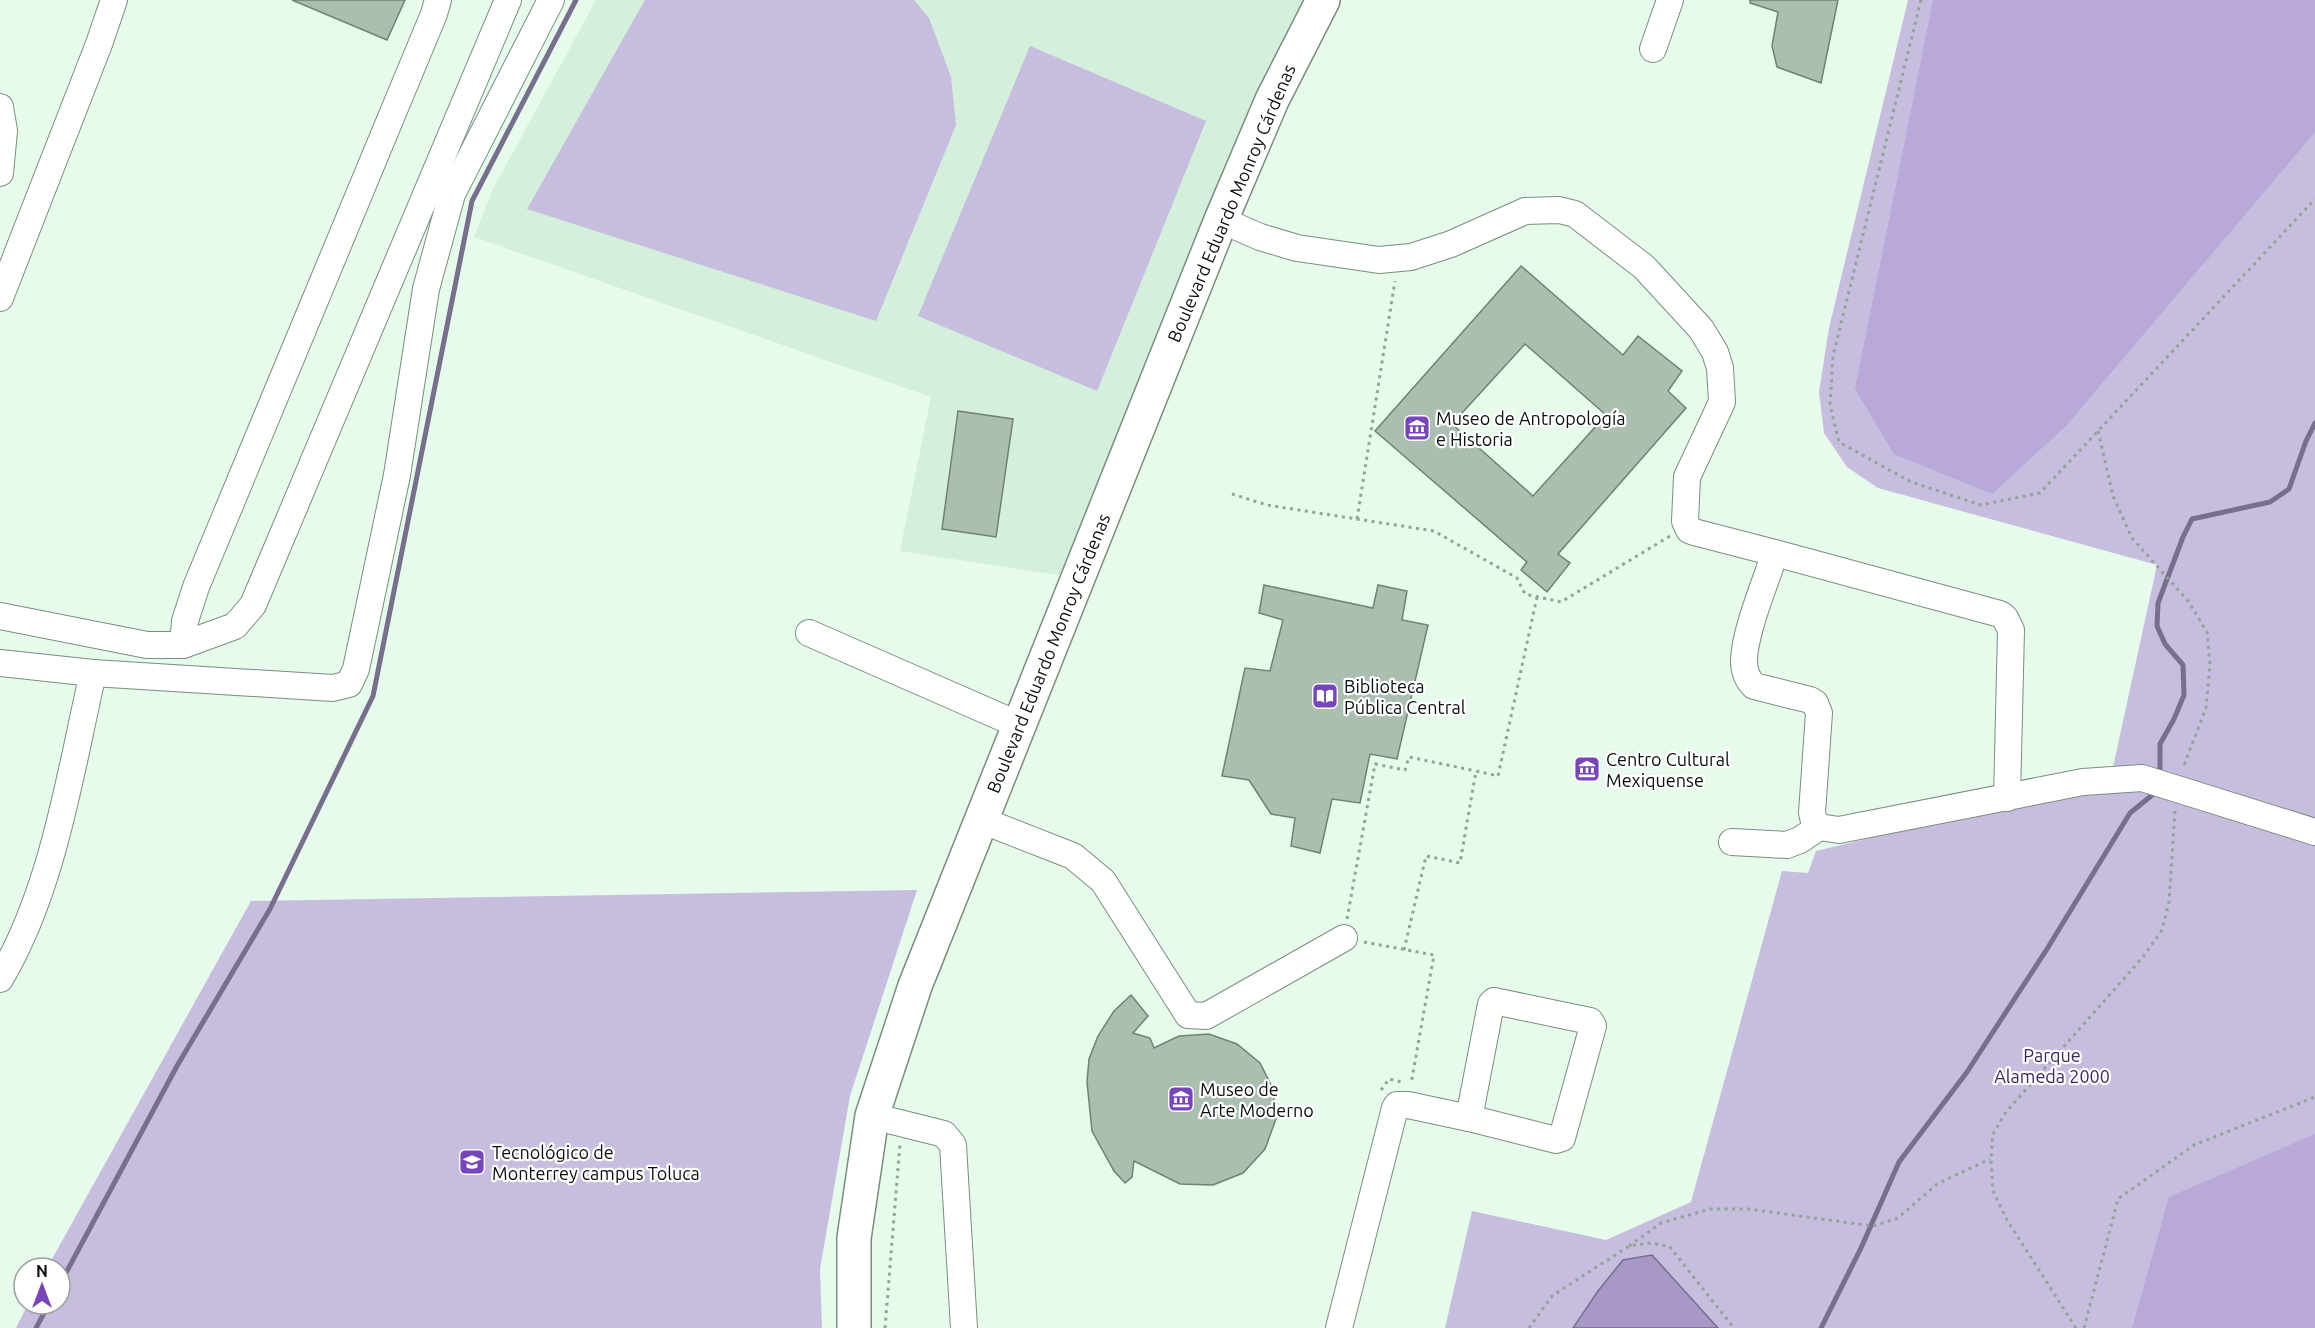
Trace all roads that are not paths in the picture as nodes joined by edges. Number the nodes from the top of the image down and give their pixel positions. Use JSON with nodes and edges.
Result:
{"nodes":[{"id":1,"x":114,"y":0,"type":"edge"},
{"id":2,"x":438,"y":0,"type":"edge"},
{"id":3,"x":508,"y":0,"type":"edge"},
{"id":4,"x":551,"y":0,"type":"edge"},
{"id":5,"x":1323,"y":0,"type":"edge"},
{"id":6,"x":1670,"y":0,"type":"edge"},
{"id":7,"x":1653,"y":49,"type":"dead end"},
{"id":8,"x":0,"y":107,"type":"edge"},
{"id":9,"x":0,"y":173,"type":"edge"},
{"id":10,"x":1221,"y":220,"type":"junction"},
{"id":11,"x":0,"y":298,"type":"edge"},
{"id":12,"x":1775,"y":553,"type":"junction"},
{"id":13,"x":0,"y":616,"type":"edge"},
{"id":14,"x":809,"y":633,"type":"dead end"},
{"id":15,"x":183,"y":645,"type":"junction"},
{"id":16,"x":0,"y":663,"type":"edge"},
{"id":17,"x":93,"y":673,"type":"junction"},
{"id":18,"x":1019,"y":725,"type":"junction"},
{"id":19,"x":2007,"y":798,"type":"junction"},
{"id":20,"x":981,"y":820,"type":"junction"},
{"id":21,"x":1819,"y":827,"type":"junction"},
{"id":22,"x":2315,"y":832,"type":"edge"},
{"id":23,"x":1732,"y":842,"type":"dead end"},
{"id":24,"x":1344,"y":938,"type":"road end"},
{"id":25,"x":0,"y":979,"type":"edge"},
{"id":26,"x":872,"y":1116,"type":"junction"},
{"id":27,"x":1469,"y":1118,"type":"junction"},
{"id":28,"x":854,"y":1328,"type":"edge"},
{"id":29,"x":964,"y":1328,"type":"edge"},
{"id":30,"x":1339,"y":1328,"type":"edge"}],
"edges":[{"from":1,"to":11,"type":"street"},
{"from":2,"to":15,"type":"street"},
{"from":3,"to":15,"type":"street"},
{"from":4,"to":17,"type":"street"},
{"from":5,"to":10,"type":"main road","name":"Boulevard Eduardo Monroy Cárdenas"},
{"from":6,"to":7,"type":"street"},
{"from":8,"to":9,"type":"street"},
{"from":10,"to":12,"type":"street"},
{"from":10,"to":18,"type":"main road","name":"Boulevard Eduardo Monroy Cárdenas"},
{"from":12,"to":19,"type":"street"},
{"from":12,"to":21,"type":"street"},
{"from":13,"to":15,"type":"street"},
{"from":14,"to":18,"type":"street"},
{"from":16,"to":17,"type":"street"},
{"from":17,"to":25,"type":"street"},
{"from":18,"to":20,"type":"main road","name":"Boulevard Eduardo Monroy Cárdenas"},
{"from":19,"to":21,"type":"street"},
{"from":19,"to":22,"type":"street"},
{"from":20,"to":24,"type":"street"},
{"from":20,"to":26,"type":"main road","name":"Boulevard Eduardo Monroy Cárdenas"},
{"from":21,"to":23,"type":"street"},
{"from":26,"to":28,"type":"main road","name":"Boulevard Eduardo Monroy Cárdenas"},
{"from":26,"to":29,"type":"street"},
{"from":27,"to":27,"type":"street"},
{"from":27,"to":30,"type":"street"}]}
